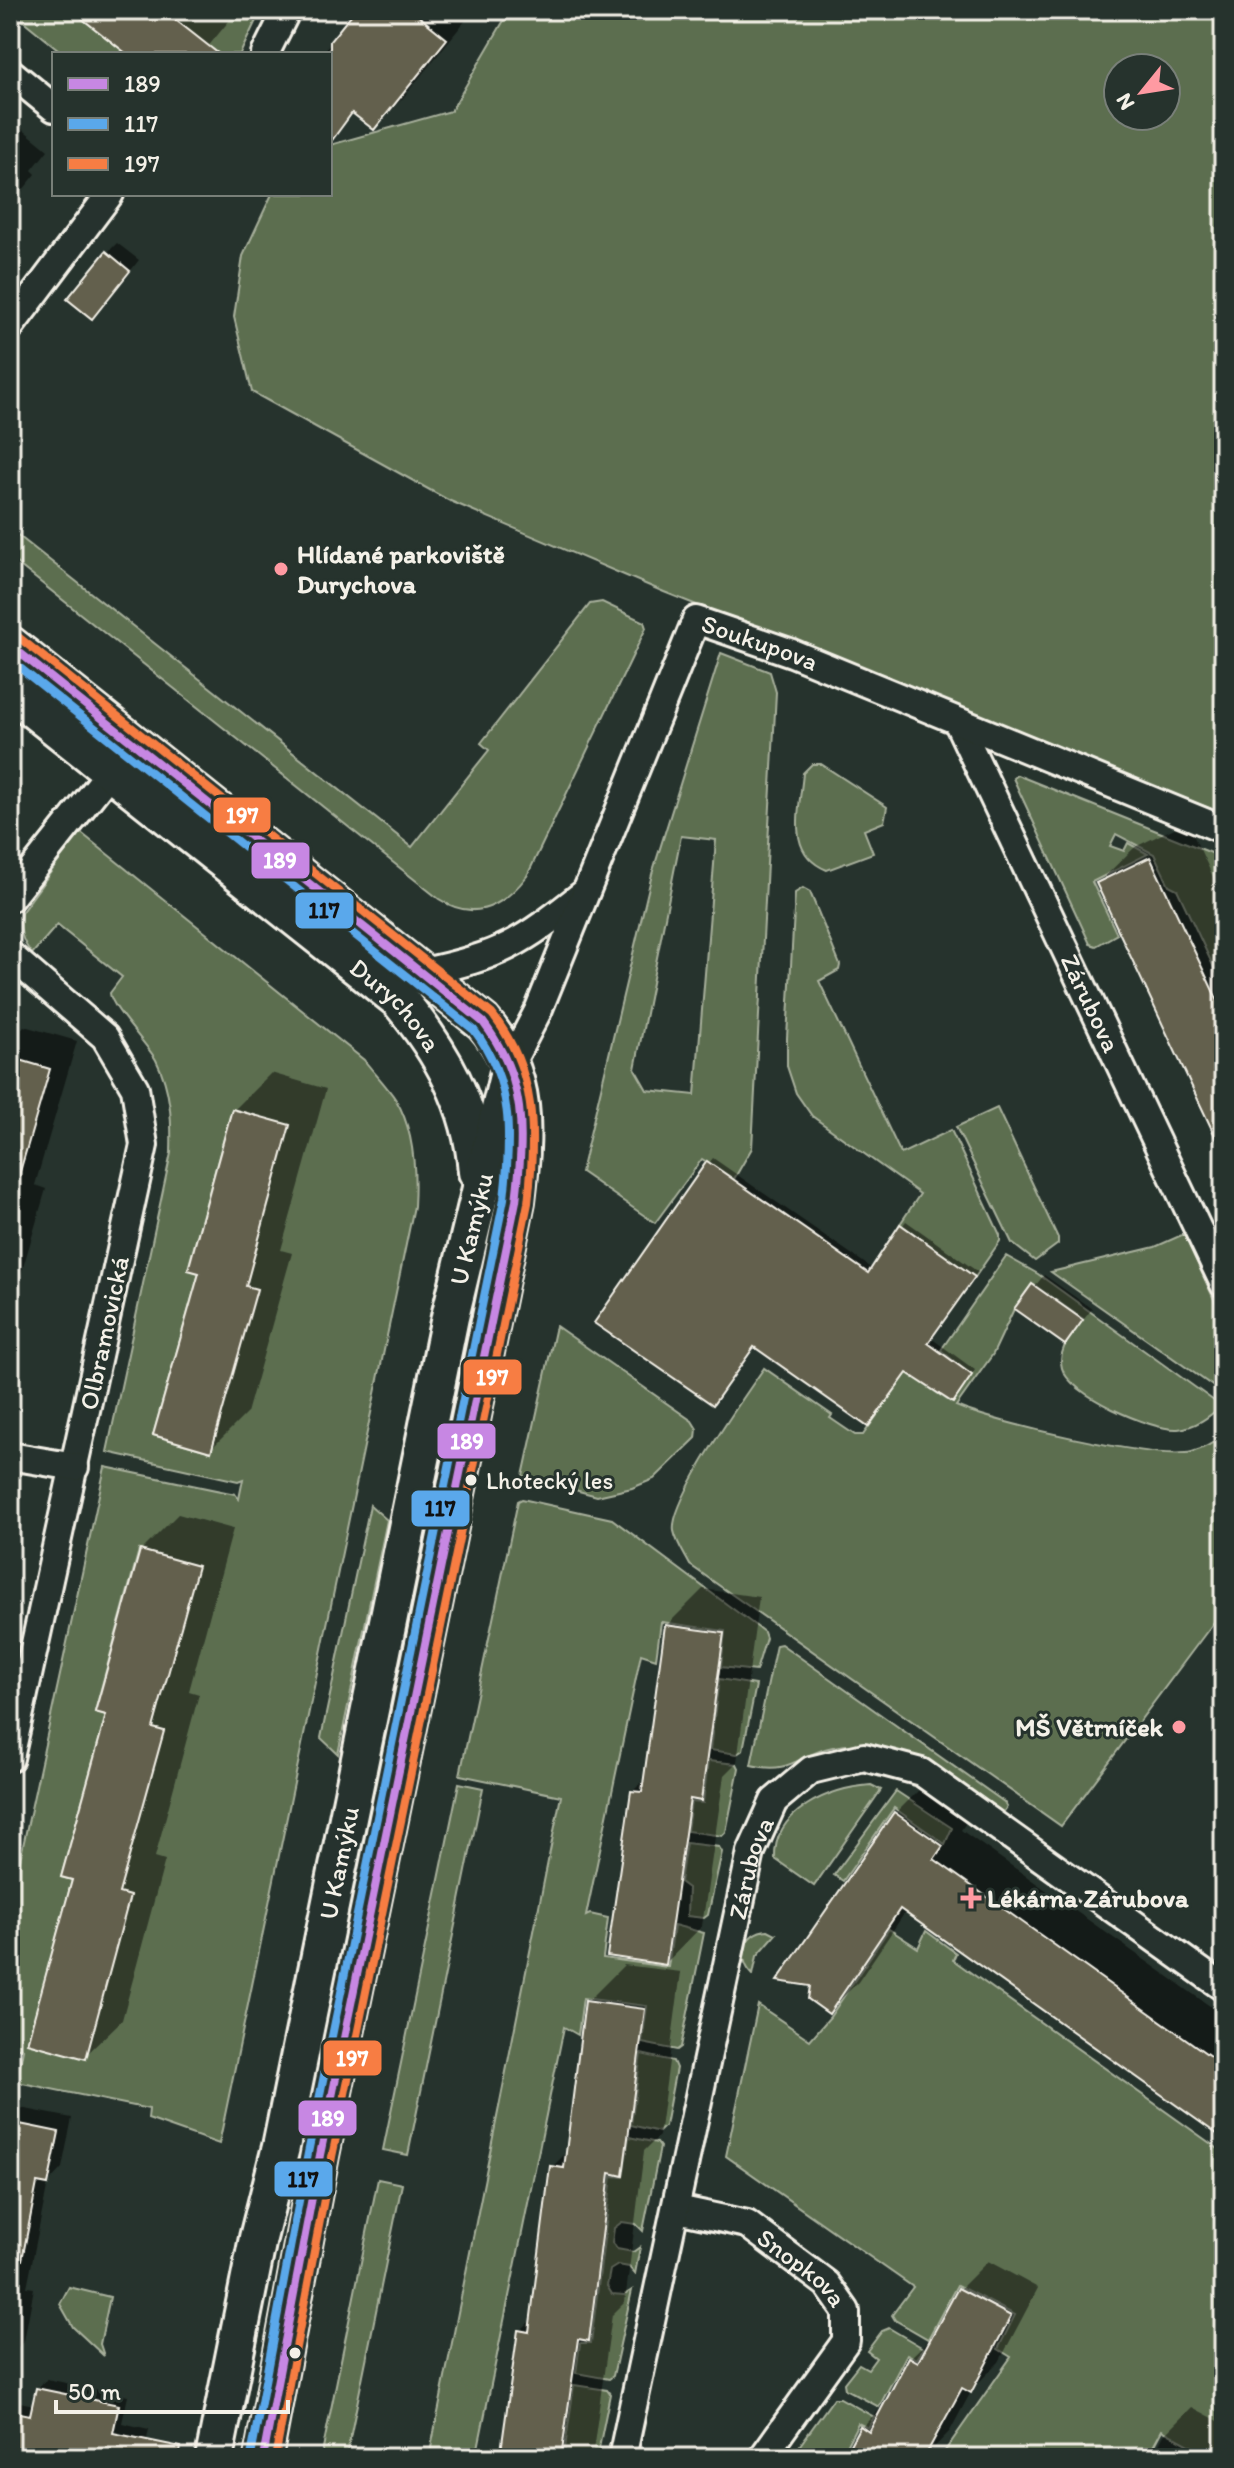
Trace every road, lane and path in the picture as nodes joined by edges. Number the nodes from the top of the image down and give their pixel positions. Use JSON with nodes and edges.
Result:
{"nodes":[{"id":1,"x":287,"y":10,"type":"edge"},
{"id":2,"x":266,"y":52,"type":"edge"},
{"id":3,"x":10,"y":72,"type":"edge"},
{"id":4,"x":52,"y":106,"type":"edge"},
{"id":5,"x":108,"y":196,"type":"edge"},
{"id":6,"x":10,"y":327,"type":"edge"},
{"id":7,"x":10,"y":645,"type":"edge"},
{"id":8,"x":10,"y":691,"type":"edge"},
{"id":9,"x":958,"y":723,"type":"junction"},
{"id":10,"x":122,"y":756,"type":"junction"},
{"id":11,"x":1224,"y":830,"type":"edge"},
{"id":12,"x":583,"y":894,"type":"junction"},
{"id":13,"x":10,"y":898,"type":"edge"},
{"id":14,"x":10,"y":955,"type":"edge"},
{"id":15,"x":423,"y":972,"type":"junction"},
{"id":16,"x":399,"y":1000,"type":"junction"},
{"id":17,"x":511,"y":1063,"type":"junction"},
{"id":18,"x":478,"y":1189,"type":"junction"},
{"id":19,"x":1224,"y":1284,"type":"edge"},
{"id":20,"x":10,"y":1456,"type":"edge"},
{"id":21,"x":75,"y":1467,"type":"junction"},
{"id":22,"x":10,"y":1758,"type":"edge"},
{"id":23,"x":1224,"y":1988,"type":"edge"},
{"id":24,"x":677,"y":2209,"type":"junction"},
{"id":25,"x":214,"y":2458,"type":"edge"},
{"id":26,"x":263,"y":2458,"type":"edge"},
{"id":27,"x":622,"y":2458,"type":"edge"},
{"id":28,"x":762,"y":2458,"type":"edge"}],
"edges":[{"from":1,"to":2,"type":"street"},
{"from":3,"to":4,"type":"street"},
{"from":5,"to":6,"type":"street"},
{"from":7,"to":10,"type":"street","name":"Durychova"},
{"from":8,"to":10,"type":"street","name":"Durychova"},
{"from":9,"to":11,"type":"street","name":"Soukupova"},
{"from":9,"to":12,"type":"street","name":"Soukupova"},
{"from":9,"to":19,"type":"street","name":"Zárubova"},
{"from":10,"to":13,"type":"street"},
{"from":10,"to":15,"type":"street","name":"Durychova"},
{"from":10,"to":16,"type":"street","name":"Durychova"},
{"from":12,"to":15,"type":"street"},
{"from":12,"to":17,"type":"street","name":"Soukupova"},
{"from":14,"to":21,"type":"street","name":"Olbramovická"},
{"from":15,"to":17,"type":"street","name":"Durychova"},
{"from":16,"to":17,"type":"street"},
{"from":16,"to":18,"type":"street","name":"Durychova"},
{"from":17,"to":18,"type":"street","name":"U Kamýku"},
{"from":17,"to":26,"type":"street","name":"U Kamýku"},
{"from":18,"to":25,"type":"street","name":"U Kamýku"},
{"from":20,"to":21,"type":"street"},
{"from":21,"to":22,"type":"street","name":"Olbramovická"},
{"from":23,"to":24,"type":"street","name":"Zárubova"},
{"from":24,"to":27,"type":"street","name":"Zárubova"},
{"from":24,"to":28,"type":"street","name":"Snopkova"}]}
